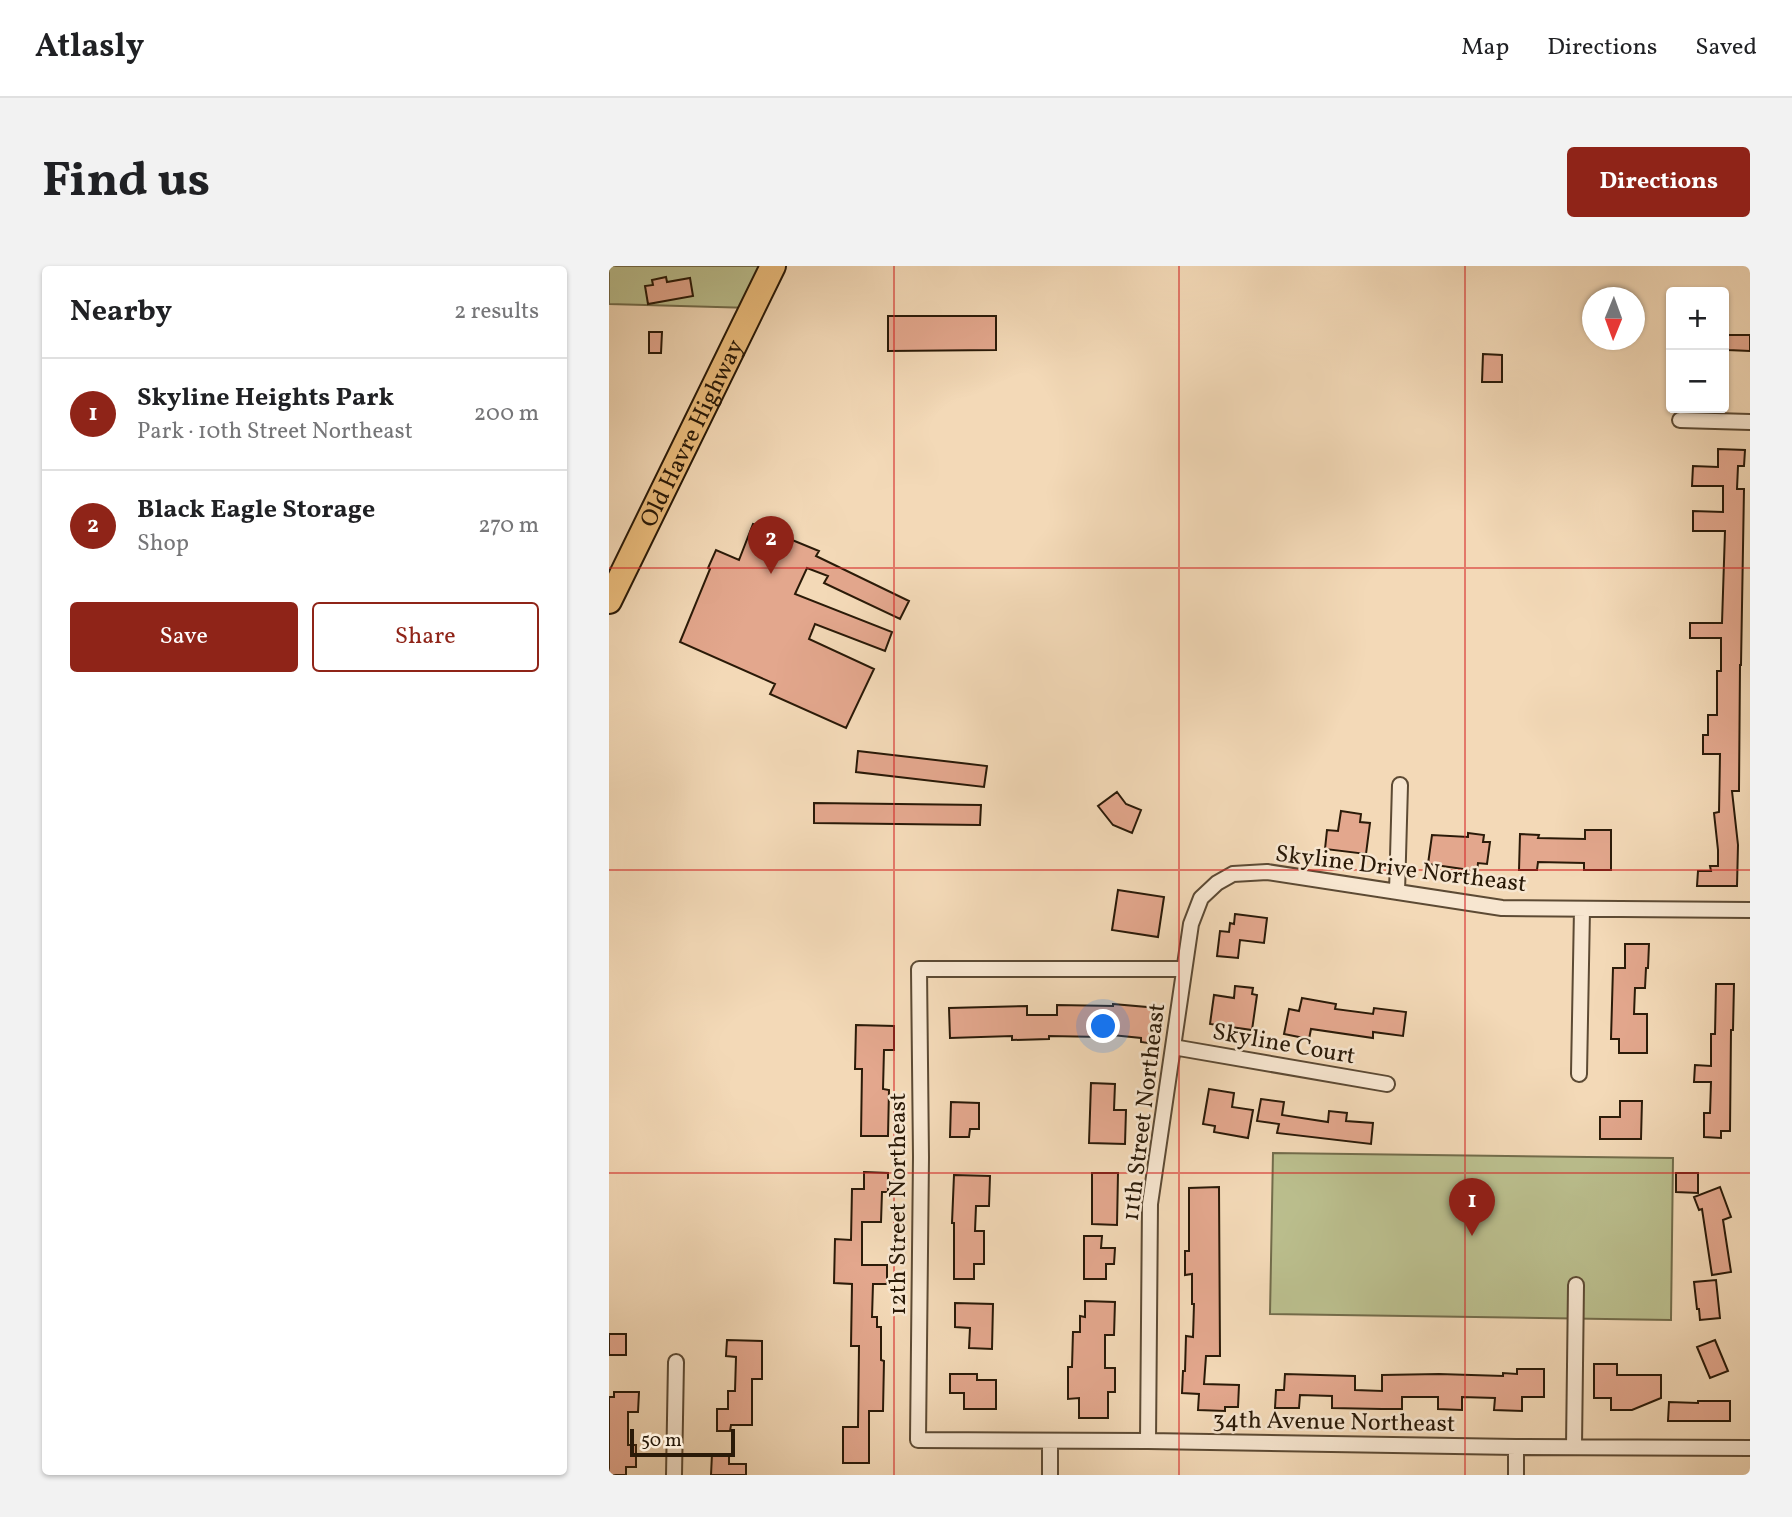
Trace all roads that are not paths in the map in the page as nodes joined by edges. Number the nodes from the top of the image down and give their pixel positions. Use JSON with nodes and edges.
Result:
{"nodes":[{"id":1,"x":773,"y":266,"type":"edge"},
{"id":2,"x":1681,"y":420,"type":"dead end"},
{"id":3,"x":1750,"y":422,"type":"edge"},
{"id":4,"x":609,"y":601,"type":"edge"},
{"id":5,"x":1400,"y":785,"type":"dead end"},
{"id":6,"x":1217,"y":883,"type":"joint"},
{"id":7,"x":1397,"y":892,"type":"junction"},
{"id":8,"x":1582,"y":909,"type":"junction"},
{"id":9,"x":1750,"y":910,"type":"edge"},
{"id":10,"x":1184,"y":969,"type":"junction"},
{"id":11,"x":1173,"y":1047,"type":"junction"},
{"id":12,"x":1579,"y":1074,"type":"dead end"},
{"id":13,"x":1387,"y":1084,"type":"dead end"},
{"id":14,"x":1576,"y":1285,"type":"dead end"},
{"id":15,"x":676,"y":1362,"type":"dead end"},
{"id":16,"x":918,"y":1440,"type":"joint"},
{"id":17,"x":1050,"y":1441,"type":"junction"},
{"id":18,"x":1148,"y":1441,"type":"junction"},
{"id":19,"x":1574,"y":1446,"type":"junction"},
{"id":20,"x":1516,"y":1447,"type":"junction"},
{"id":21,"x":1750,"y":1448,"type":"edge"},
{"id":22,"x":674,"y":1475,"type":"edge"},
{"id":23,"x":1050,"y":1475,"type":"edge"},
{"id":24,"x":1516,"y":1475,"type":"edge"}],
"edges":[{"from":1,"to":4,"type":"highway","name":"Old Havre Highway"},
{"from":2,"to":3,"type":"street"},
{"from":5,"to":7,"type":"street"},
{"from":6,"to":7,"type":"street","name":"Skyline Drive Northeast"},
{"from":6,"to":10,"type":"street","name":"11th Street Northeast"},
{"from":7,"to":8,"type":"street","name":"Skyline Drive Northeast"},
{"from":8,"to":9,"type":"street","name":"Skyline Drive Northeast"},
{"from":8,"to":12,"type":"street"},
{"from":10,"to":11,"type":"street","name":"11th Street Northeast"},
{"from":10,"to":16,"type":"street","name":"12th Street Northeast"},
{"from":11,"to":13,"type":"street","name":"Skyline Court"},
{"from":11,"to":18,"type":"street","name":"11th Street Northeast"},
{"from":14,"to":19,"type":"street"},
{"from":15,"to":22,"type":"street"},
{"from":16,"to":17,"type":"street","name":"34th Avenue Northeast"},
{"from":17,"to":18,"type":"street","name":"34th Avenue Northeast"},
{"from":17,"to":23,"type":"street"},
{"from":18,"to":20,"type":"street","name":"34th Avenue Northeast"},
{"from":19,"to":20,"type":"street","name":"34th Avenue Northeast"},
{"from":19,"to":21,"type":"street","name":"34th Avenue Northeast"},
{"from":20,"to":24,"type":"street"}]}
